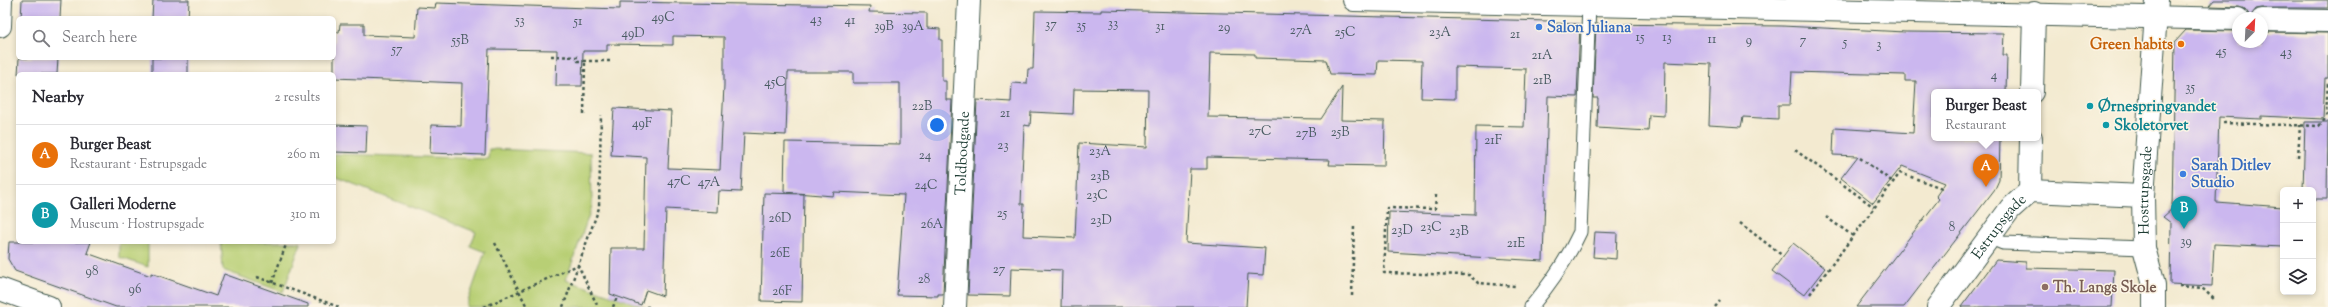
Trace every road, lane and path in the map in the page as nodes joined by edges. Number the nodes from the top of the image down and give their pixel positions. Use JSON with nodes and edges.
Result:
{"nodes":[{"id":1,"x":1,"y":0,"type":"edge"},
{"id":2,"x":969,"y":0,"type":"edge"},
{"id":3,"x":1354,"y":0,"type":"edge"},
{"id":4,"x":1526,"y":2,"type":"edge"},
{"id":5,"x":1589,"y":5,"type":"junction"},
{"id":6,"x":2156,"y":8,"type":"edge"},
{"id":7,"x":2034,"y":13,"type":"junction"},
{"id":8,"x":2232,"y":18,"type":"edge"},
{"id":9,"x":2268,"y":20,"type":"edge"},
{"id":10,"x":2328,"y":21,"type":"edge"},
{"id":11,"x":0,"y":26,"type":"edge"},
{"id":12,"x":551,"y":56,"type":"dead end"},
{"id":13,"x":585,"y":61,"type":"junction"},
{"id":14,"x":611,"y":62,"type":"dead end"},
{"id":15,"x":2328,"y":80,"type":"edge"},
{"id":16,"x":2032,"y":89,"type":"edge"},
{"id":17,"x":584,"y":114,"type":"dead end"},
{"id":18,"x":601,"y":115,"type":"dead end"},
{"id":19,"x":2327,"y":118,"type":"edge"},
{"id":20,"x":2223,"y":123,"type":"dead end"},
{"id":21,"x":2300,"y":125,"type":"junction"},
{"id":22,"x":2031,"y":141,"type":"edge"},
{"id":23,"x":1795,"y":150,"type":"dead end"},
{"id":24,"x":2298,"y":156,"type":"dead end"},
{"id":25,"x":1860,"y":158,"type":"dead end"},
{"id":26,"x":1893,"y":182,"type":"junction"},
{"id":27,"x":1942,"y":188,"type":"dead end"},
{"id":28,"x":2030,"y":191,"type":"junction"},
{"id":29,"x":1436,"y":195,"type":"dead end"},
{"id":30,"x":2143,"y":196,"type":"junction"},
{"id":31,"x":1874,"y":207,"type":"junction"},
{"id":32,"x":1826,"y":217,"type":"dead end"},
{"id":33,"x":1740,"y":223,"type":"dead end"},
{"id":34,"x":1354,"y":226,"type":"dead end"},
{"id":35,"x":1853,"y":236,"type":"junction"},
{"id":36,"x":1991,"y":238,"type":"junction"},
{"id":37,"x":495,"y":243,"type":"dead end"},
{"id":38,"x":286,"y":244,"type":"edge"},
{"id":39,"x":2137,"y":248,"type":"junction"},
{"id":40,"x":1783,"y":256,"type":"dead end"},
{"id":41,"x":578,"y":265,"type":"junction"},
{"id":42,"x":257,"y":277,"type":"dead end"},
{"id":43,"x":272,"y":283,"type":"junction"},
{"id":44,"x":2154,"y":285,"type":"junction"},
{"id":45,"x":1515,"y":286,"type":"dead end"},
{"id":46,"x":0,"y":289,"type":"edge"},
{"id":47,"x":519,"y":291,"type":"junction"},
{"id":48,"x":1810,"y":294,"type":"dead end"},
{"id":49,"x":1352,"y":296,"type":"dead end"},
{"id":50,"x":616,"y":297,"type":"dead end"},
{"id":51,"x":2215,"y":300,"type":"dead end"},
{"id":52,"x":1720,"y":301,"type":"dead end"},
{"id":53,"x":49,"y":307,"type":"edge"},
{"id":54,"x":339,"y":307,"type":"edge"},
{"id":55,"x":484,"y":307,"type":"edge"},
{"id":56,"x":527,"y":307,"type":"edge"},
{"id":57,"x":564,"y":307,"type":"edge"},
{"id":58,"x":598,"y":307,"type":"edge"},
{"id":59,"x":613,"y":307,"type":"edge"},
{"id":60,"x":646,"y":307,"type":"edge"},
{"id":61,"x":649,"y":307,"type":"edge"},
{"id":62,"x":955,"y":307,"type":"edge"},
{"id":63,"x":1531,"y":307,"type":"edge"},
{"id":64,"x":1716,"y":307,"type":"edge"},
{"id":65,"x":1938,"y":307,"type":"edge"},
{"id":66,"x":2154,"y":307,"type":"edge"}],
"edges":[{"from":1,"to":11,"type":"street"},
{"from":2,"to":62,"type":"street","name":"Toldbodgade"},
{"from":3,"to":4,"type":"street"},
{"from":4,"to":5,"type":"street"},
{"from":5,"to":7,"type":"street"},
{"from":5,"to":63,"type":"lane"},
{"from":6,"to":7,"type":"street"},
{"from":6,"to":8,"type":"street"},
{"from":6,"to":30,"type":"street","name":"Hostrupsgade"},
{"from":7,"to":16,"type":"street"},
{"from":9,"to":10,"type":"street"},
{"from":12,"to":13,"type":"path"},
{"from":13,"to":14,"type":"path"},
{"from":13,"to":17,"type":"path"},
{"from":15,"to":19,"type":"path"},
{"from":18,"to":41,"type":"path"},
{"from":19,"to":21,"type":"path"},
{"from":20,"to":21,"type":"path"},
{"from":21,"to":24,"type":"path"},
{"from":22,"to":28,"type":"street","name":"Estrupsgade"},
{"from":23,"to":31,"type":"path"},
{"from":25,"to":26,"type":"path"},
{"from":26,"to":27,"type":"path"},
{"from":26,"to":31,"type":"path"},
{"from":28,"to":30,"type":"street"},
{"from":28,"to":36,"type":"street","name":"Estrupsgade"},
{"from":29,"to":45,"type":"path"},
{"from":30,"to":39,"type":"street","name":"Hostrupsgade"},
{"from":31,"to":35,"type":"path"},
{"from":32,"to":35,"type":"path"},
{"from":33,"to":40,"type":"path"},
{"from":34,"to":49,"type":"path"},
{"from":35,"to":48,"type":"path"},
{"from":36,"to":39,"type":"lane"},
{"from":36,"to":65,"type":"street","name":"Estrupsgade"},
{"from":37,"to":47,"type":"path"},
{"from":38,"to":43,"type":"path"},
{"from":39,"to":44,"type":"street","name":"Hostrupsgade"},
{"from":41,"to":47,"type":"path"},
{"from":41,"to":57,"type":"path"},
{"from":41,"to":58,"type":"path"},
{"from":42,"to":43,"type":"path"},
{"from":43,"to":54,"type":"path"},
{"from":44,"to":51,"type":"path"},
{"from":44,"to":66,"type":"street","name":"Hostrupsgade"},
{"from":46,"to":53,"type":"street"},
{"from":47,"to":55,"type":"path"},
{"from":47,"to":56,"type":"path"},
{"from":50,"to":59,"type":"path"},
{"from":52,"to":64,"type":"path"},
{"from":60,"to":61,"type":"path"}]}
